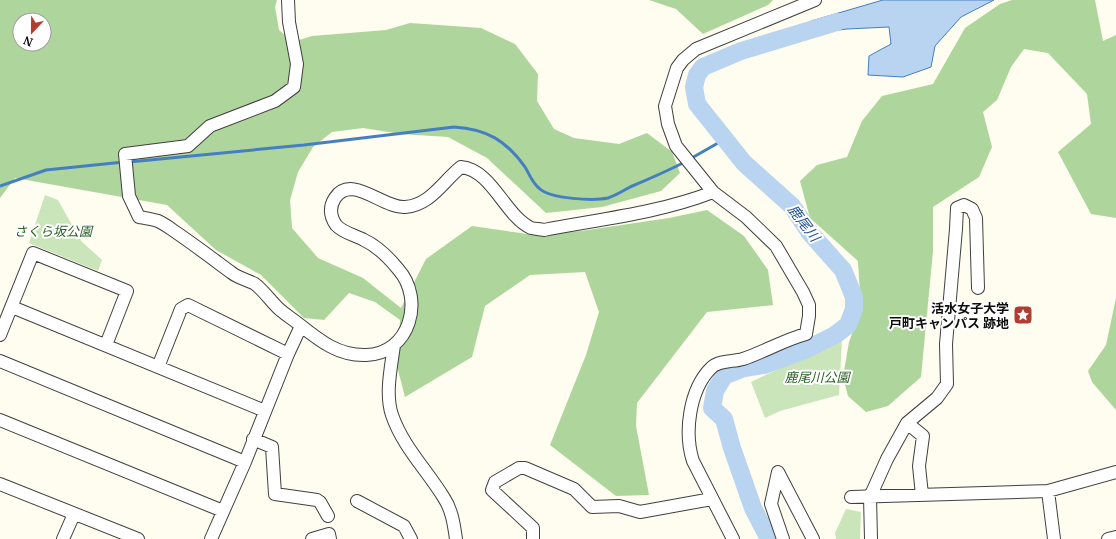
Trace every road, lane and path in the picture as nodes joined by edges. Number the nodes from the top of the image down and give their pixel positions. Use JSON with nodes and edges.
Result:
{"nodes":[{"id":1,"x":288,"y":0,"type":"edge"},
{"id":2,"x":815,"y":0,"type":"edge"},
{"id":3,"x":713,"y":192,"type":"junction"},
{"id":4,"x":978,"y":288,"type":"dead end"},
{"id":5,"x":12,"y":307,"type":"junction"},
{"id":6,"x":301,"y":326,"type":"junction"},
{"id":7,"x":0,"y":335,"type":"edge"},
{"id":8,"x":106,"y":345,"type":"junction"},
{"id":9,"x":394,"y":345,"type":"junction"},
{"id":10,"x":288,"y":354,"type":"junction"},
{"id":11,"x":0,"y":361,"type":"edge"},
{"id":12,"x":158,"y":367,"type":"junction"},
{"id":13,"x":265,"y":411,"type":"junction"},
{"id":14,"x":0,"y":420,"type":"edge"},
{"id":15,"x":907,"y":423,"type":"junction"},
{"id":16,"x":253,"y":439,"type":"junction"},
{"id":17,"x":245,"y":462,"type":"junction"},
{"id":18,"x":1116,"y":472,"type":"edge"},
{"id":19,"x":0,"y":484,"type":"edge"},
{"id":20,"x":1048,"y":492,"type":"junction"},
{"id":21,"x":922,"y":496,"type":"junction"},
{"id":22,"x":851,"y":497,"type":"dead end"},
{"id":23,"x":870,"y":497,"type":"junction"},
{"id":24,"x":712,"y":499,"type":"junction"},
{"id":25,"x":357,"y":501,"type":"dead end"},
{"id":26,"x":223,"y":511,"type":"junction"},
{"id":27,"x":74,"y":514,"type":"junction"},
{"id":28,"x":328,"y":516,"type":"dead end"},
{"id":29,"x":1116,"y":537,"type":"edge"},
{"id":30,"x":63,"y":539,"type":"edge"},
{"id":31,"x":138,"y":539,"type":"edge"},
{"id":32,"x":211,"y":539,"type":"edge"},
{"id":33,"x":312,"y":539,"type":"edge"},
{"id":34,"x":330,"y":539,"type":"edge"},
{"id":35,"x":411,"y":539,"type":"edge"},
{"id":36,"x":456,"y":539,"type":"edge"},
{"id":37,"x":533,"y":539,"type":"edge"},
{"id":38,"x":733,"y":539,"type":"edge"},
{"id":39,"x":783,"y":539,"type":"edge"},
{"id":40,"x":814,"y":539,"type":"edge"},
{"id":41,"x":871,"y":539,"type":"edge"},
{"id":42,"x":1054,"y":539,"type":"edge"},
{"id":43,"x":1108,"y":539,"type":"edge"}],
"edges":[{"from":1,"to":6,"type":"street"},
{"from":2,"to":3,"type":"street"},
{"from":3,"to":9,"type":"street"},
{"from":3,"to":24,"type":"street"},
{"from":4,"to":15,"type":"street"},
{"from":5,"to":7,"type":"street"},
{"from":5,"to":8,"type":"street"},
{"from":5,"to":8,"type":"street"},
{"from":6,"to":9,"type":"street"},
{"from":6,"to":10,"type":"street"},
{"from":8,"to":12,"type":"street"},
{"from":9,"to":36,"type":"street"},
{"from":10,"to":12,"type":"street"},
{"from":10,"to":13,"type":"street"},
{"from":11,"to":17,"type":"street"},
{"from":12,"to":13,"type":"street"},
{"from":13,"to":16,"type":"street"},
{"from":14,"to":26,"type":"street"},
{"from":15,"to":21,"type":"street"},
{"from":15,"to":23,"type":"street"},
{"from":16,"to":17,"type":"street"},
{"from":16,"to":28,"type":"street"},
{"from":17,"to":26,"type":"street"},
{"from":18,"to":20,"type":"street"},
{"from":19,"to":27,"type":"street"},
{"from":20,"to":21,"type":"street"},
{"from":20,"to":42,"type":"street"},
{"from":21,"to":23,"type":"street"},
{"from":22,"to":23,"type":"street"},
{"from":23,"to":41,"type":"street"},
{"from":24,"to":37,"type":"street"},
{"from":24,"to":38,"type":"street"},
{"from":25,"to":35,"type":"street"},
{"from":26,"to":32,"type":"street"},
{"from":27,"to":30,"type":"street"},
{"from":27,"to":31,"type":"street"},
{"from":29,"to":43,"type":"street"},
{"from":33,"to":34,"type":"street"},
{"from":39,"to":40,"type":"street"}]}
